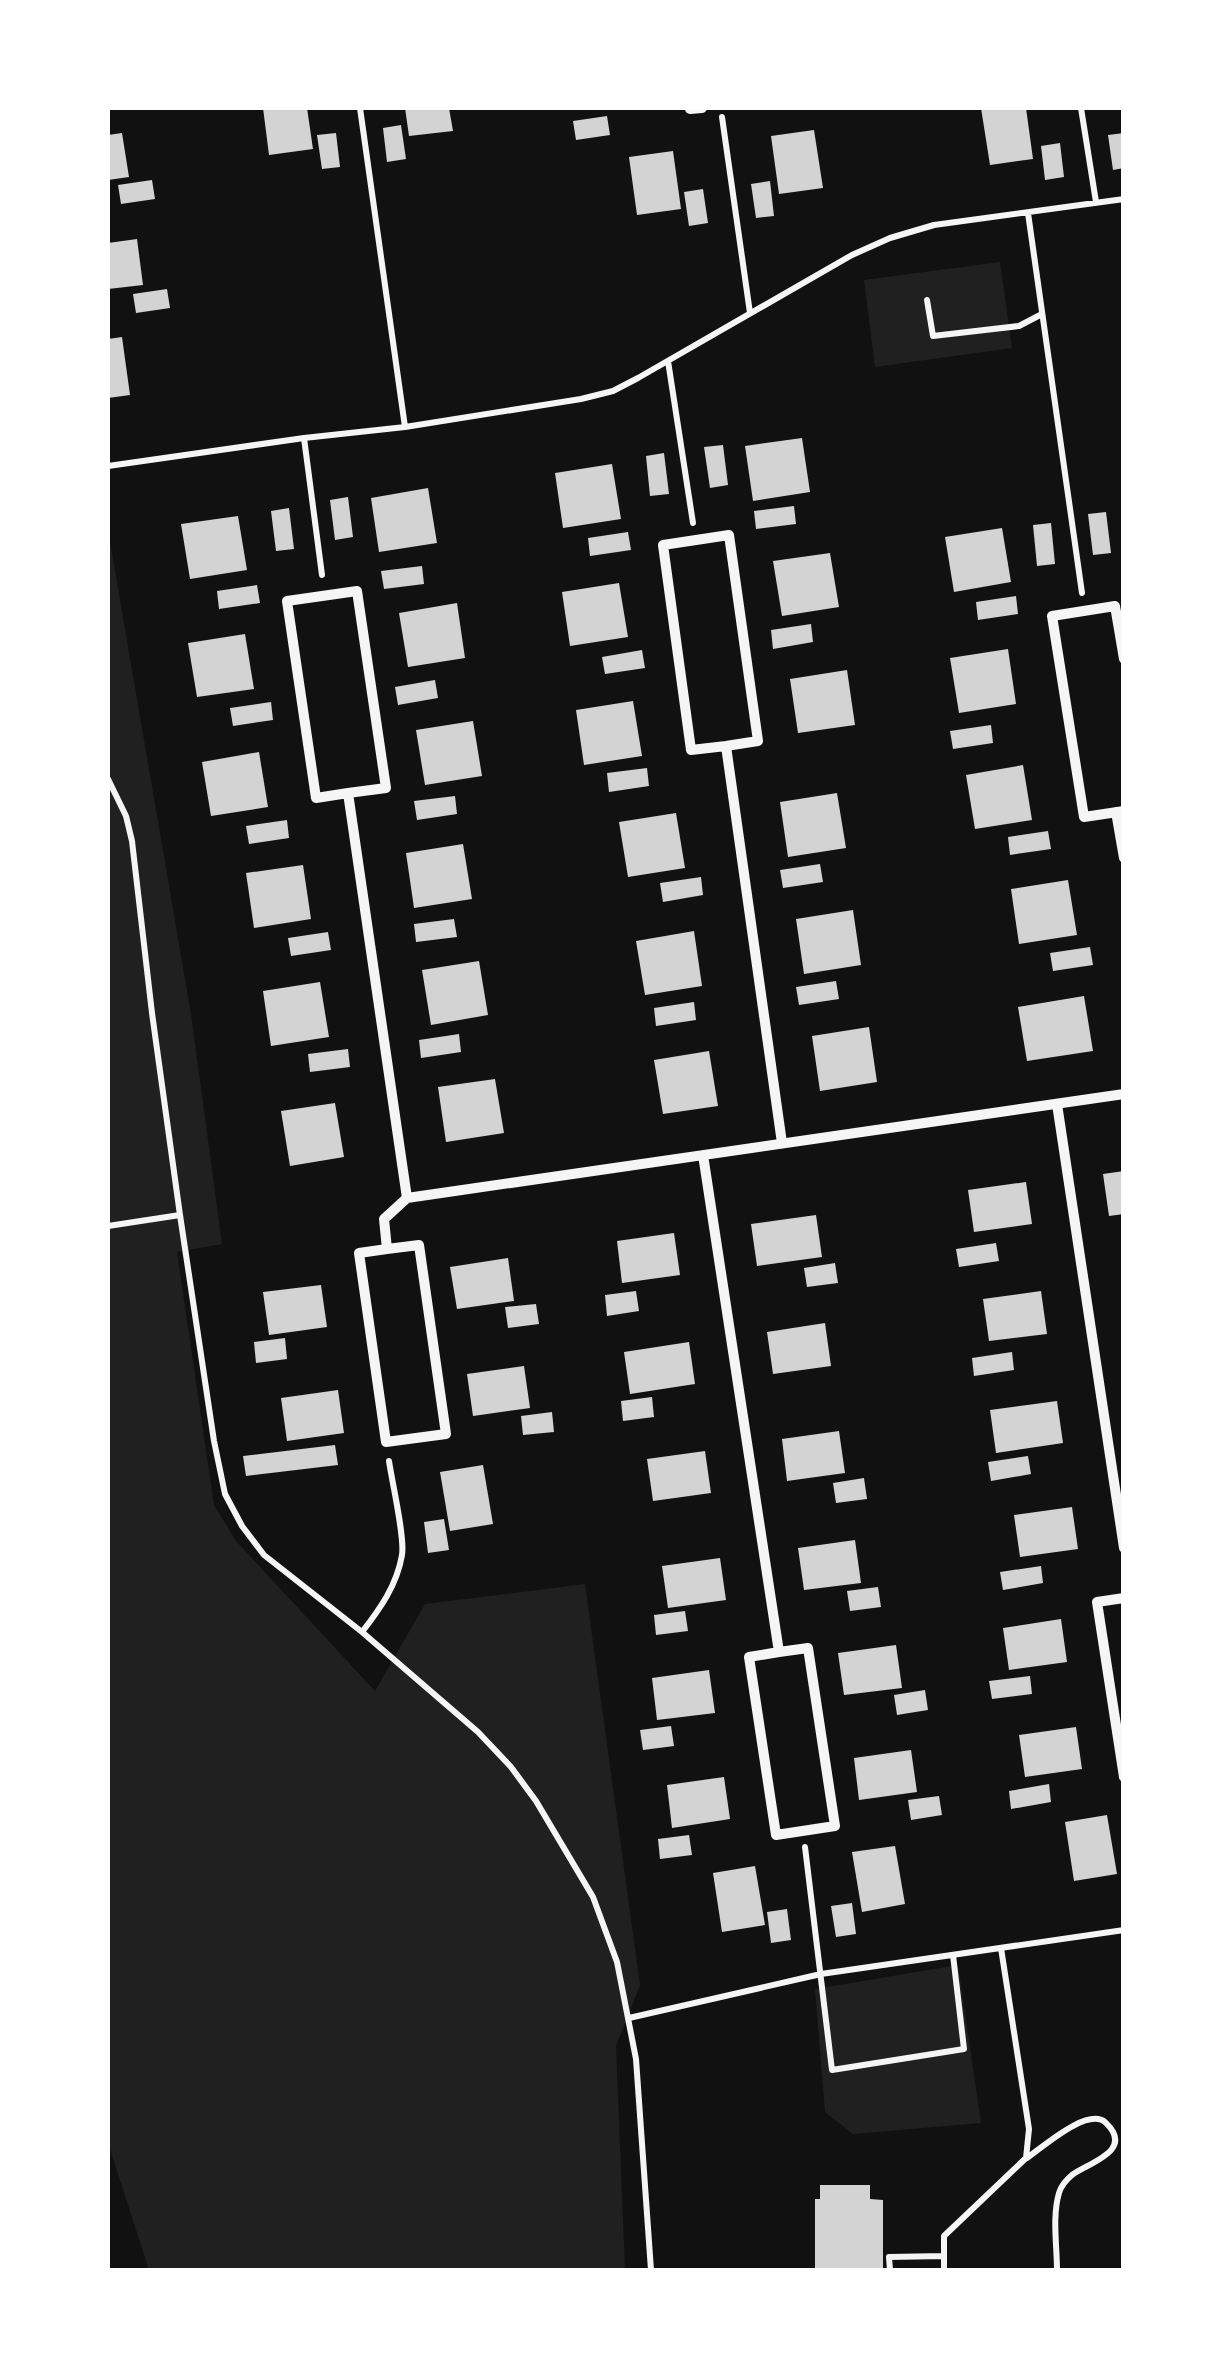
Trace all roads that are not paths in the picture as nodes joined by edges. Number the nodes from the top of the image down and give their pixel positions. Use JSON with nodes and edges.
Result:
{"nodes":[{"id":1,"x":690,"y":108,"type":"edge"},
{"id":2,"x":702,"y":108,"type":"edge"},
{"id":3,"x":1124,"y":659,"type":"edge"},
{"id":4,"x":726,"y":746,"type":"junction"},
{"id":5,"x":348,"y":793,"type":"junction"},
{"id":6,"x":1120,"y":812,"type":"edge"},
{"id":7,"x":1124,"y":858,"type":"edge"},
{"id":8,"x":1124,"y":1094,"type":"edge"},
{"id":9,"x":1057,"y":1104,"type":"junction"},
{"id":10,"x":782,"y":1143,"type":"junction"},
{"id":11,"x":704,"y":1155,"type":"junction"},
{"id":12,"x":408,"y":1198,"type":"junction"},
{"id":13,"x":387,"y":1249,"type":"junction"},
{"id":14,"x":1124,"y":1548,"type":"edge"},
{"id":15,"x":1124,"y":1598,"type":"edge"},
{"id":16,"x":779,"y":1652,"type":"junction"},
{"id":17,"x":1124,"y":1777,"type":"edge"}],
"edges":[{"from":1,"to":2,"type":"street"},
{"from":3,"to":6,"type":"street"},
{"from":4,"to":4,"type":"street"},
{"from":4,"to":10,"type":"street"},
{"from":5,"to":5,"type":"street"},
{"from":5,"to":12,"type":"street"},
{"from":6,"to":7,"type":"street"},
{"from":8,"to":9,"type":"street"},
{"from":9,"to":10,"type":"street"},
{"from":9,"to":14,"type":"street"},
{"from":10,"to":11,"type":"street"},
{"from":11,"to":12,"type":"street"},
{"from":11,"to":16,"type":"street"},
{"from":12,"to":13,"type":"street"},
{"from":13,"to":13,"type":"street"},
{"from":15,"to":17,"type":"street"},
{"from":16,"to":16,"type":"street"}]}
